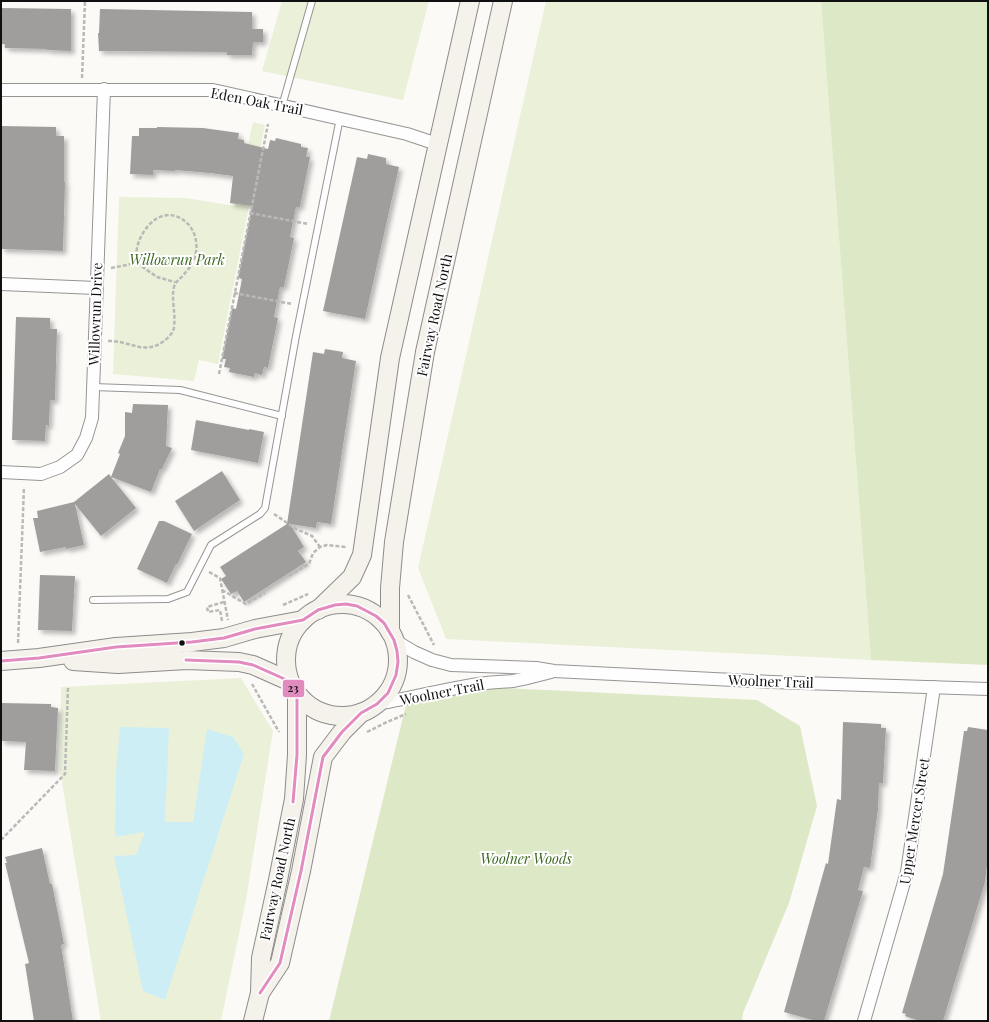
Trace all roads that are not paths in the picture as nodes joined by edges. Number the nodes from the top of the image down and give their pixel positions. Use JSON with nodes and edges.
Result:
{"nodes":[{"id":1,"x":312,"y":1,"type":"edge"},
{"id":2,"x":470,"y":1,"type":"edge"},
{"id":3,"x":503,"y":1,"type":"edge"},
{"id":4,"x":1,"y":90,"type":"edge"},
{"id":5,"x":104,"y":90,"type":"junction"},
{"id":6,"x":282,"y":106,"type":"junction"},
{"id":7,"x":340,"y":118,"type":"junction"},
{"id":8,"x":437,"y":144,"type":"junction"},
{"id":9,"x":1,"y":284,"type":"edge"},
{"id":10,"x":96,"y":288,"type":"junction"},
{"id":11,"x":93,"y":387,"type":"junction"},
{"id":12,"x":282,"y":416,"type":"junction"},
{"id":13,"x":1,"y":472,"type":"edge"},
{"id":14,"x":93,"y":600,"type":"dead end"},
{"id":15,"x":311,"y":615,"type":"junction"},
{"id":16,"x":392,"y":636,"type":"junction"},
{"id":17,"x":39,"y":658,"type":"junction"},
{"id":18,"x":1,"y":661,"type":"edge"},
{"id":19,"x":554,"y":671,"type":"junction"},
{"id":20,"x":293,"y":687,"type":"junction"},
{"id":21,"x":934,"y":687,"type":"junction"},
{"id":22,"x":988,"y":689,"type":"edge"},
{"id":23,"x":377,"y":704,"type":"junction"},
{"id":24,"x":361,"y":713,"type":"junction"},
{"id":25,"x":260,"y":993,"type":"junction"},
{"id":26,"x":253,"y":1021,"type":"edge"},
{"id":27,"x":864,"y":1021,"type":"edge"}],
"edges":[{"from":1,"to":6,"type":"lane"},
{"from":2,"to":8,"type":"main road"},
{"from":3,"to":16,"type":"main road","name":"Fairway Road North"},
{"from":4,"to":5,"type":"street","name":"Eden Oak Trail"},
{"from":5,"to":6,"type":"street","name":"Eden Oak Trail"},
{"from":5,"to":10,"type":"street","name":"Willowrun Drive"},
{"from":6,"to":7,"type":"street","name":"Eden Oak Trail"},
{"from":7,"to":8,"type":"street","name":"Eden Oak Trail"},
{"from":7,"to":12,"type":"lane"},
{"from":8,"to":15,"type":"main road"},
{"from":9,"to":10,"type":"street"},
{"from":10,"to":11,"type":"street","name":"Willowrun Drive"},
{"from":11,"to":12,"type":"lane"},
{"from":11,"to":13,"type":"street","name":"Willowrun Drive"},
{"from":12,"to":14,"type":"lane"},
{"from":15,"to":16,"type":"main road"},
{"from":15,"to":17,"type":"main road"},
{"from":15,"to":20,"type":"main road"},
{"from":16,"to":19,"type":"street","name":"Woolner Trail"},
{"from":16,"to":23,"type":"main road"},
{"from":17,"to":18,"type":"main road"},
{"from":17,"to":20,"type":"main road"},
{"from":19,"to":21,"type":"street","name":"Woolner Trail"},
{"from":19,"to":23,"type":"street","name":"Woolner Trail"},
{"from":20,"to":24,"type":"main road"},
{"from":20,"to":25,"type":"main road","name":"Fairway Road North"},
{"from":21,"to":22,"type":"street","name":"Woolner Trail"},
{"from":21,"to":27,"type":"street","name":"Upper Mercer Street"},
{"from":23,"to":24,"type":"main road"},
{"from":24,"to":25,"type":"main road","name":"Fairway Road North"},
{"from":25,"to":26,"type":"main road","name":"Fairway Road North"}]}
